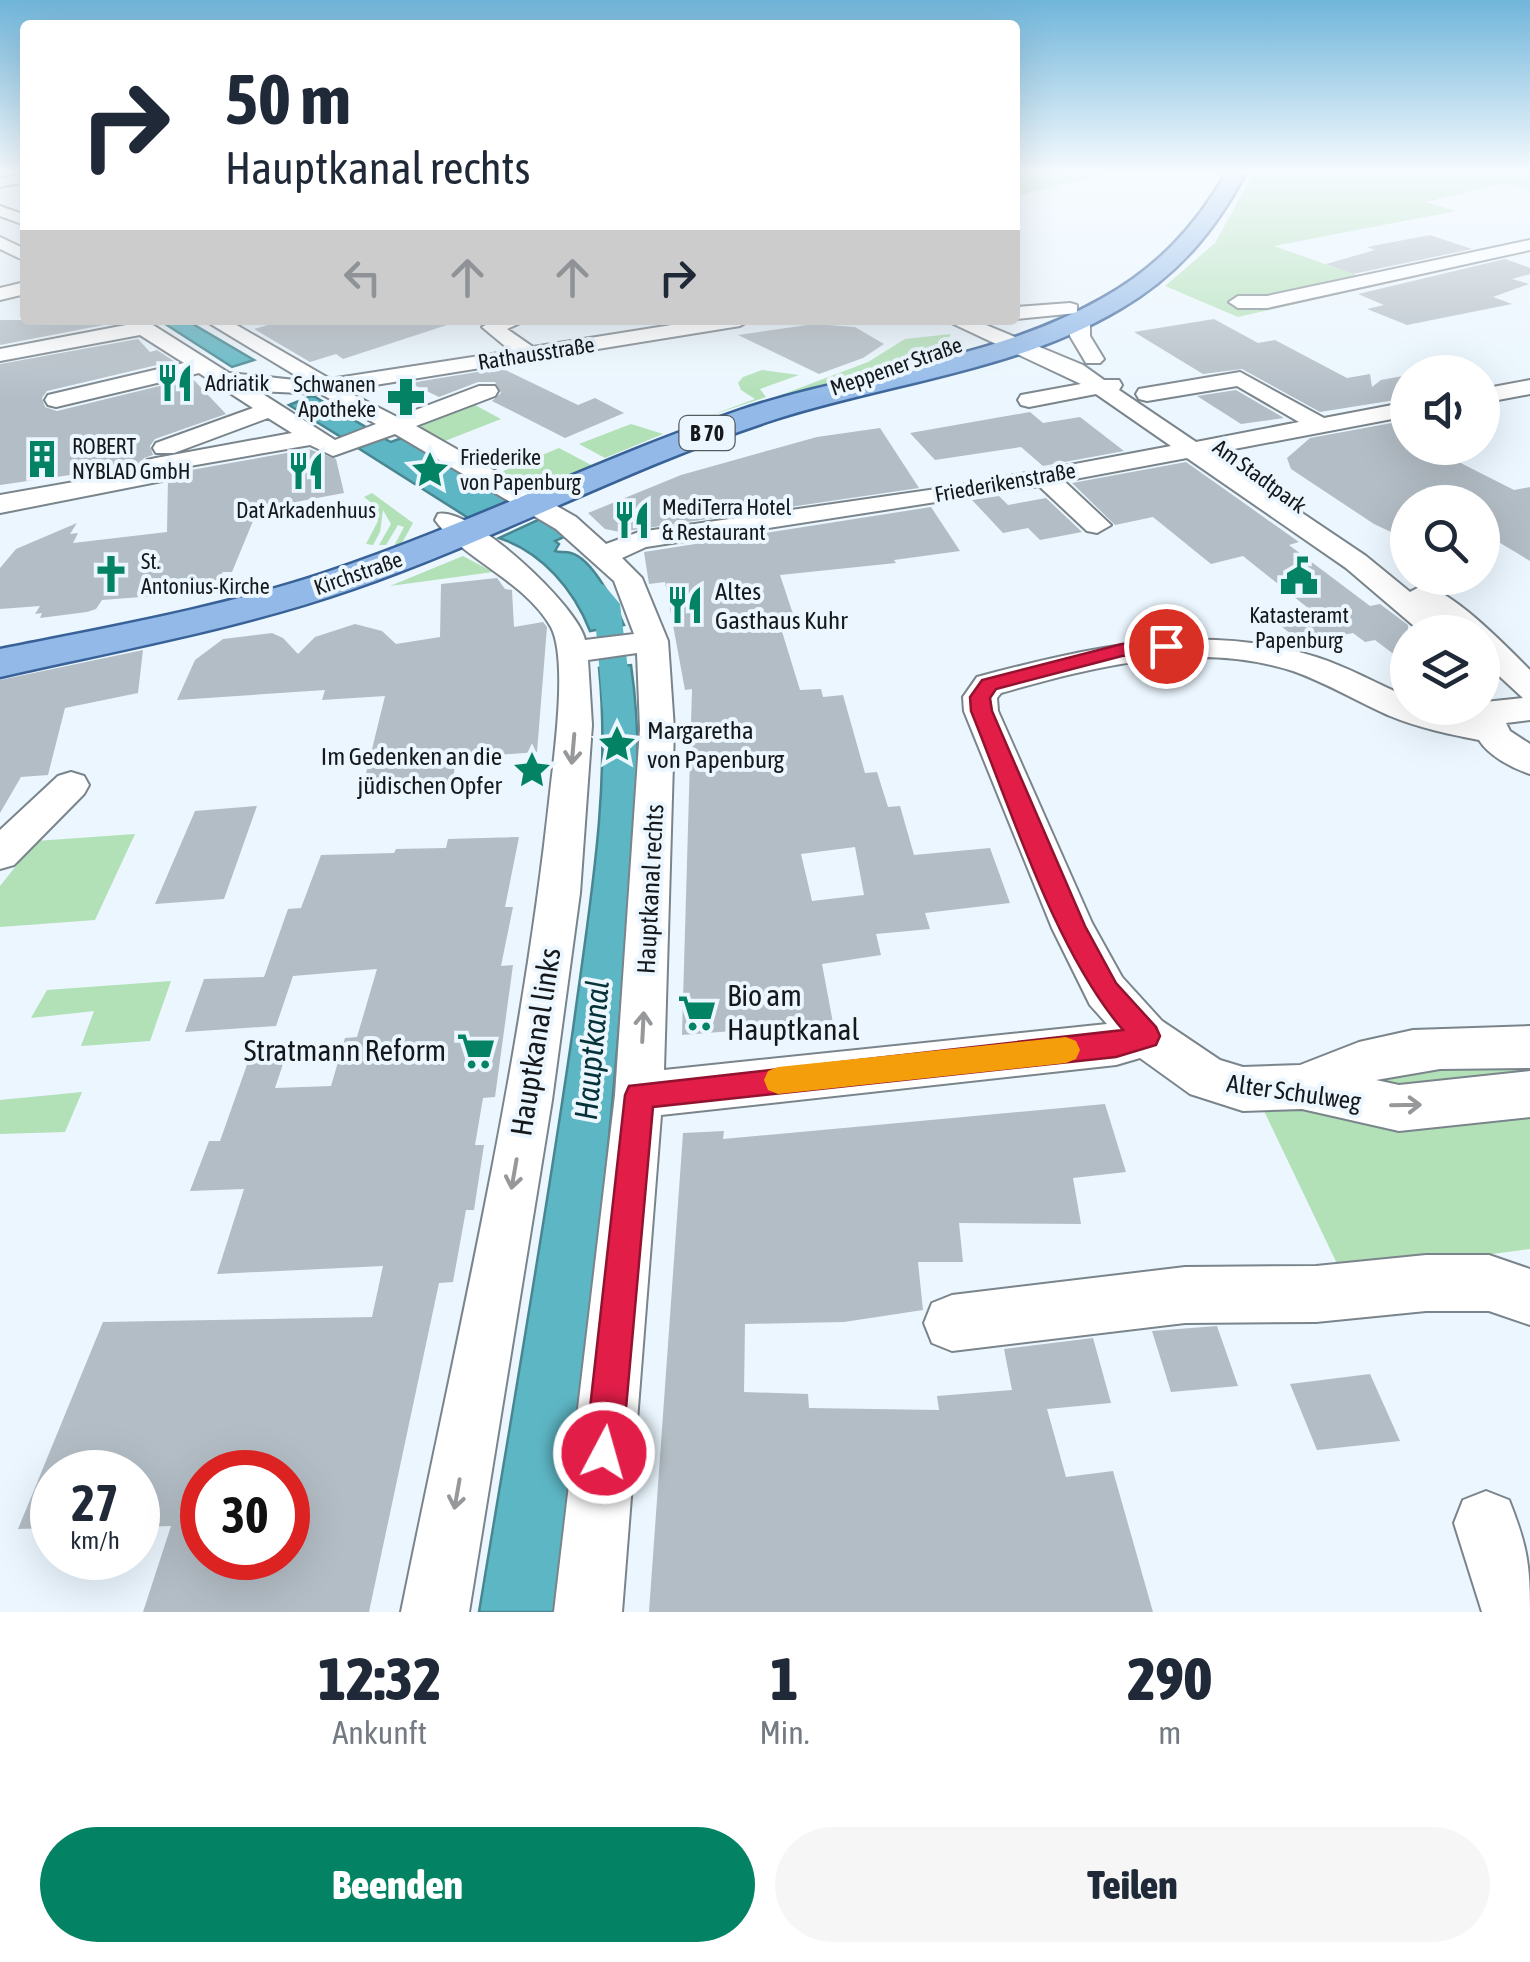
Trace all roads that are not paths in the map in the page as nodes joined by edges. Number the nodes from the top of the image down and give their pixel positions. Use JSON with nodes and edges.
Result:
{"nodes":[{"id":1,"x":1189,"y":247,"type":"edge"},
{"id":2,"x":1520,"y":247,"type":"edge"},
{"id":3,"x":1238,"y":302,"type":"dead end"},
{"id":4,"x":1075,"y":315,"type":"junction"},
{"id":5,"x":132,"y":325,"type":"edge"},
{"id":6,"x":139,"y":325,"type":"edge"},
{"id":7,"x":491,"y":325,"type":"edge"},
{"id":8,"x":709,"y":325,"type":"edge"},
{"id":9,"x":224,"y":326,"type":"edge"},
{"id":10,"x":1013,"y":329,"type":"edge"},
{"id":11,"x":958,"y":336,"type":"edge"},
{"id":12,"x":0,"y":354,"type":"edge"},
{"id":13,"x":530,"y":354,"type":"junction"},
{"id":14,"x":280,"y":358,"type":"junction"},
{"id":15,"x":1093,"y":359,"type":"junction"},
{"id":16,"x":1058,"y":361,"type":"junction"},
{"id":17,"x":214,"y":372,"type":"junction"},
{"id":18,"x":318,"y":382,"type":"junction"},
{"id":19,"x":1140,"y":385,"type":"junction"},
{"id":20,"x":1100,"y":387,"type":"junction"},
{"id":21,"x":1530,"y":387,"type":"edge"},
{"id":22,"x":252,"y":389,"type":"junction"},
{"id":23,"x":487,"y":391,"type":"dead end"},
{"id":24,"x":1500,"y":393,"type":"edge"},
{"id":25,"x":56,"y":400,"type":"dead end"},
{"id":26,"x":1029,"y":400,"type":"dead end"},
{"id":27,"x":270,"y":409,"type":"junction"},
{"id":28,"x":1390,"y":412,"type":"edge"},
{"id":29,"x":1320,"y":425,"type":"junction"},
{"id":30,"x":403,"y":429,"type":"junction"},
{"id":31,"x":323,"y":443,"type":"junction"},
{"id":32,"x":1217,"y":445,"type":"junction"},
{"id":33,"x":1189,"y":450,"type":"junction"},
{"id":34,"x":148,"y":452,"type":"dead end"},
{"id":35,"x":1042,"y":476,"type":"junction"},
{"id":36,"x":534,"y":502,"type":"junction"},
{"id":37,"x":0,"y":505,"type":"edge"},
{"id":38,"x":1098,"y":525,"type":"dead end"},
{"id":39,"x":457,"y":527,"type":"junction"},
{"id":40,"x":603,"y":556,"type":"junction"},
{"id":41,"x":1419,"y":615,"type":"edge"},
{"id":42,"x":1449,"y":615,"type":"edge"},
{"id":43,"x":641,"y":643,"type":"junction"},
{"id":44,"x":578,"y":651,"type":"junction"},
{"id":45,"x":1500,"y":659,"type":"edge"},
{"id":46,"x":0,"y":662,"type":"edge"},
{"id":47,"x":1530,"y":689,"type":"edge"},
{"id":48,"x":1390,"y":702,"type":"edge"},
{"id":49,"x":1500,"y":707,"type":"edge"},
{"id":50,"x":1530,"y":761,"type":"edge"},
{"id":51,"x":72,"y":785,"type":"dead end"},
{"id":52,"x":0,"y":854,"type":"edge"},
{"id":53,"x":1146,"y":1036,"type":"junction"},
{"id":54,"x":1530,"y":1047,"type":"edge"},
{"id":55,"x":1302,"y":1087,"type":"junction"},
{"id":56,"x":1530,"y":1094,"type":"edge"},
{"id":57,"x":639,"y":1095,"type":"junction"},
{"id":58,"x":1530,"y":1297,"type":"edge"},
{"id":59,"x":952,"y":1323,"type":"dead end"},
{"id":60,"x":1486,"y":1523,"type":"dead end"},
{"id":61,"x":435,"y":1612,"type":"edge"},
{"id":62,"x":588,"y":1612,"type":"edge"},
{"id":63,"x":1516,"y":1612,"type":"edge"}],
"edges":[{"from":1,"to":4,"type":"main road","name":"Meppener Straße","number":"B 70"},
{"from":2,"to":3,"type":"street"},
{"from":4,"to":10,"type":"main road","name":"Meppener Straße","number":"B 70"},
{"from":4,"to":15,"type":"street"},
{"from":5,"to":12,"type":"street"},
{"from":6,"to":17,"type":"street"},
{"from":7,"to":13,"type":"street"},
{"from":8,"to":13,"type":"street","name":"Rathausstraße"},
{"from":9,"to":14,"type":"street","name":"Hauptkanal rechts"},
{"from":10,"to":11,"type":"main road","name":"Meppener Straße","number":"B 70"},
{"from":10,"to":11,"type":"street"},
{"from":10,"to":15,"type":"street","name":"Am Stadtpark"},
{"from":10,"to":16,"type":"street","name":"Am Stadtpark"},
{"from":11,"to":16,"type":"street","name":"Am Stadtpark"},
{"from":11,"to":36,"type":"main road","name":"Meppener Straße","number":"B 70"},
{"from":13,"to":18,"type":"street","name":"Rathausstraße"},
{"from":14,"to":17,"type":"street"},
{"from":14,"to":18,"type":"street","name":"Hauptkanal rechts"},
{"from":15,"to":19,"type":"street","name":"Am Stadtpark"},
{"from":16,"to":20,"type":"street","name":"Am Stadtpark"},
{"from":17,"to":22,"type":"street"},
{"from":17,"to":25,"type":"street"},
{"from":18,"to":22,"type":"street"},
{"from":18,"to":30,"type":"street","name":"Hauptkanal rechts"},
{"from":19,"to":20,"type":"street"},
{"from":19,"to":29,"type":"street"},
{"from":19,"to":32,"type":"street","name":"Am Stadtpark"},
{"from":20,"to":26,"type":"street"},
{"from":20,"to":33,"type":"street","name":"Am Stadtpark"},
{"from":21,"to":24,"type":"street"},
{"from":22,"to":27,"type":"street"},
{"from":23,"to":30,"type":"street"},
{"from":27,"to":31,"type":"street"},
{"from":27,"to":34,"type":"street"},
{"from":28,"to":29,"type":"street","name":"Friederikenstraße"},
{"from":29,"to":32,"type":"street","name":"Friederikenstraße"},
{"from":30,"to":31,"type":"street"},
{"from":30,"to":36,"type":"street","name":"Hauptkanal rechts"},
{"from":31,"to":37,"type":"street"},
{"from":32,"to":33,"type":"street","name":"Friederikenstraße"},
{"from":32,"to":42,"type":"street","name":"Am Stadtpark"},
{"from":33,"to":35,"type":"street","name":"Friederikenstraße"},
{"from":33,"to":41,"type":"street","name":"Am Stadtpark"},
{"from":35,"to":38,"type":"street"},
{"from":35,"to":40,"type":"street","name":"Friederikenstraße"},
{"from":36,"to":39,"type":"main road","name":"Kirchstraße","number":"B 70"},
{"from":36,"to":40,"type":"street","name":"Hauptkanal rechts"},
{"from":39,"to":44,"type":"street","name":"Hauptkanal links"},
{"from":39,"to":46,"type":"main road","name":"Kirchstraße","number":"B 70"},
{"from":40,"to":43,"type":"street","name":"Hauptkanal rechts"},
{"from":43,"to":44,"type":"street"},
{"from":57,"to":43,"type":"street","name":"Hauptkanal rechts","one_way":true},
{"from":44,"to":61,"type":"street","name":"Hauptkanal links","one_way":true},
{"from":45,"to":47,"type":"street"},
{"from":48,"to":53,"type":"street","name":"Alter Schulweg"},
{"from":49,"to":50,"type":"street"},
{"from":51,"to":52,"type":"street"},
{"from":53,"to":55,"type":"street","name":"Alter Schulweg"},
{"from":53,"to":57,"type":"street"},
{"from":54,"to":55,"type":"street"},
{"from":55,"to":56,"type":"street","name":"Alter Schulweg","one_way":true},
{"from":57,"to":62,"type":"street","name":"Hauptkanal rechts"},
{"from":58,"to":59,"type":"street"},
{"from":60,"to":63,"type":"street"}]}
